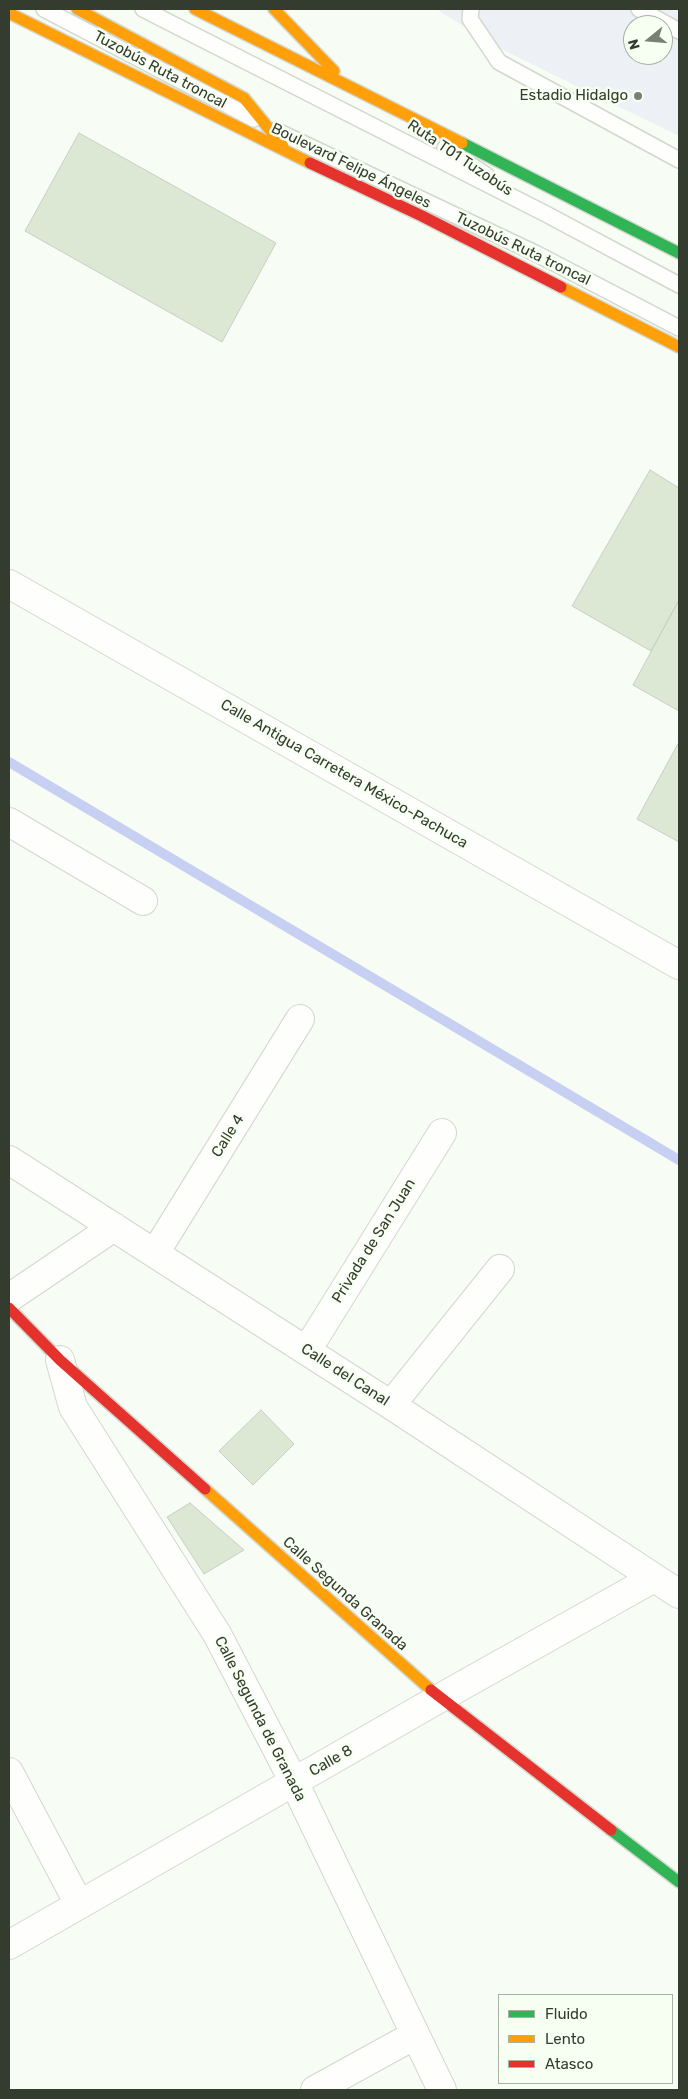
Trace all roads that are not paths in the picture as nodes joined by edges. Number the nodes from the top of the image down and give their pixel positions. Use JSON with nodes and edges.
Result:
{"nodes":[{"id":1,"x":44,"y":9,"type":"edge"},
{"id":2,"x":77,"y":9,"type":"edge"},
{"id":3,"x":144,"y":9,"type":"edge"},
{"id":4,"x":195,"y":9,"type":"edge"},
{"id":5,"x":274,"y":9,"type":"edge"},
{"id":6,"x":471,"y":9,"type":"edge"},
{"id":7,"x":639,"y":9,"type":"edge"},
{"id":8,"x":9,"y":14,"type":"edge"},
{"id":9,"x":679,"y":31,"type":"edge"},
{"id":10,"x":349,"y":86,"type":"junction"},
{"id":11,"x":374,"y":101,"type":"junction"},
{"id":12,"x":269,"y":127,"type":"junction"},
{"id":13,"x":289,"y":154,"type":"junction"},
{"id":14,"x":679,"y":160,"type":"edge"},
{"id":15,"x":546,"y":214,"type":"junction"},
{"id":16,"x":679,"y":253,"type":"edge"},
{"id":17,"x":679,"y":285,"type":"edge"},
{"id":18,"x":679,"y":328,"type":"edge"},
{"id":19,"x":679,"y":347,"type":"edge"},
{"id":20,"x":9,"y":584,"type":"edge"},
{"id":21,"x":10,"y":828,"type":"edge"},
{"id":22,"x":143,"y":901,"type":"dead end"},
{"id":23,"x":679,"y":965,"type":"edge"},
{"id":24,"x":300,"y":1018,"type":"dead end"},
{"id":25,"x":442,"y":1133,"type":"dead end"},
{"id":26,"x":9,"y":1160,"type":"edge"},
{"id":27,"x":114,"y":1227,"type":"junction"},
{"id":28,"x":155,"y":1253,"type":"junction"},
{"id":29,"x":500,"y":1269,"type":"dead end"},
{"id":30,"x":9,"y":1298,"type":"edge"},
{"id":31,"x":9,"y":1308,"type":"edge"},
{"id":32,"x":306,"y":1350,"type":"junction"},
{"id":33,"x":60,"y":1360,"type":"junction"},
{"id":34,"x":391,"y":1404,"type":"junction"},
{"id":35,"x":654,"y":1578,"type":"junction"},
{"id":36,"x":679,"y":1594,"type":"edge"},
{"id":37,"x":440,"y":1698,"type":"junction"},
{"id":38,"x":9,"y":1772,"type":"edge"},
{"id":39,"x":294,"y":1782,"type":"junction"},
{"id":40,"x":679,"y":1882,"type":"edge"},
{"id":41,"x":79,"y":1904,"type":"junction"},
{"id":42,"x":9,"y":1945,"type":"edge"},
{"id":43,"x":415,"y":2035,"type":"junction"},
{"id":44,"x":315,"y":2090,"type":"edge"},
{"id":45,"x":442,"y":2090,"type":"edge"}],
"edges":[{"from":1,"to":12,"type":"lane","name":"Tuzobús Ruta troncal"},
{"from":2,"to":12,"type":"main road"},
{"from":3,"to":15,"type":"lane"},
{"from":4,"to":10,"type":"main road"},
{"from":5,"to":10,"type":"main road"},
{"from":6,"to":14,"type":"lane"},
{"from":7,"to":9,"type":"lane"},
{"from":8,"to":13,"type":"main road","name":"Boulevard Felipe Ángeles"},
{"from":10,"to":11,"type":"main road"},
{"from":11,"to":15,"type":"lane","name":"Ruta T01 Tuzobús"},
{"from":11,"to":16,"type":"main road"},
{"from":12,"to":13,"type":"main road"},
{"from":12,"to":18,"type":"lane","name":"Tuzobús Ruta troncal"},
{"from":13,"to":19,"type":"main road","name":"Boulevard Felipe Ángeles"},
{"from":15,"to":17,"type":"lane"},
{"from":20,"to":23,"type":"street","name":"Calle Antigua Carretera México-Pachuca"},
{"from":21,"to":22,"type":"street"},
{"from":24,"to":28,"type":"street","name":"Calle 4"},
{"from":25,"to":32,"type":"street","name":"Privada de San Juan"},
{"from":26,"to":27,"type":"street","name":"Calle del Canal"},
{"from":27,"to":28,"type":"street","name":"Calle del Canal"},
{"from":27,"to":30,"type":"street"},
{"from":28,"to":32,"type":"street","name":"Calle del Canal"},
{"from":29,"to":34,"type":"street"},
{"from":31,"to":33,"type":"main road","name":"Calle Segunda Granada"},
{"from":32,"to":34,"type":"street","name":"Calle del Canal"},
{"from":33,"to":37,"type":"main road","name":"Calle Segunda Granada"},
{"from":33,"to":39,"type":"street","name":"Calle Segunda de Granada"},
{"from":34,"to":35,"type":"street","name":"Calle del Canal"},
{"from":35,"to":36,"type":"street","name":"Calle del Canal"},
{"from":35,"to":37,"type":"street","name":"Calle 8"},
{"from":37,"to":39,"type":"street","name":"Calle 8"},
{"from":37,"to":40,"type":"main road","name":"Calle Segunda Granada"},
{"from":38,"to":41,"type":"street"},
{"from":39,"to":41,"type":"street","name":"Calle 8"},
{"from":39,"to":43,"type":"street","name":"Calle Segunda de Granada"},
{"from":41,"to":42,"type":"street","name":"Calle 8"},
{"from":43,"to":44,"type":"street"},
{"from":43,"to":45,"type":"street","name":"Calle Segunda de Granada"}]}
